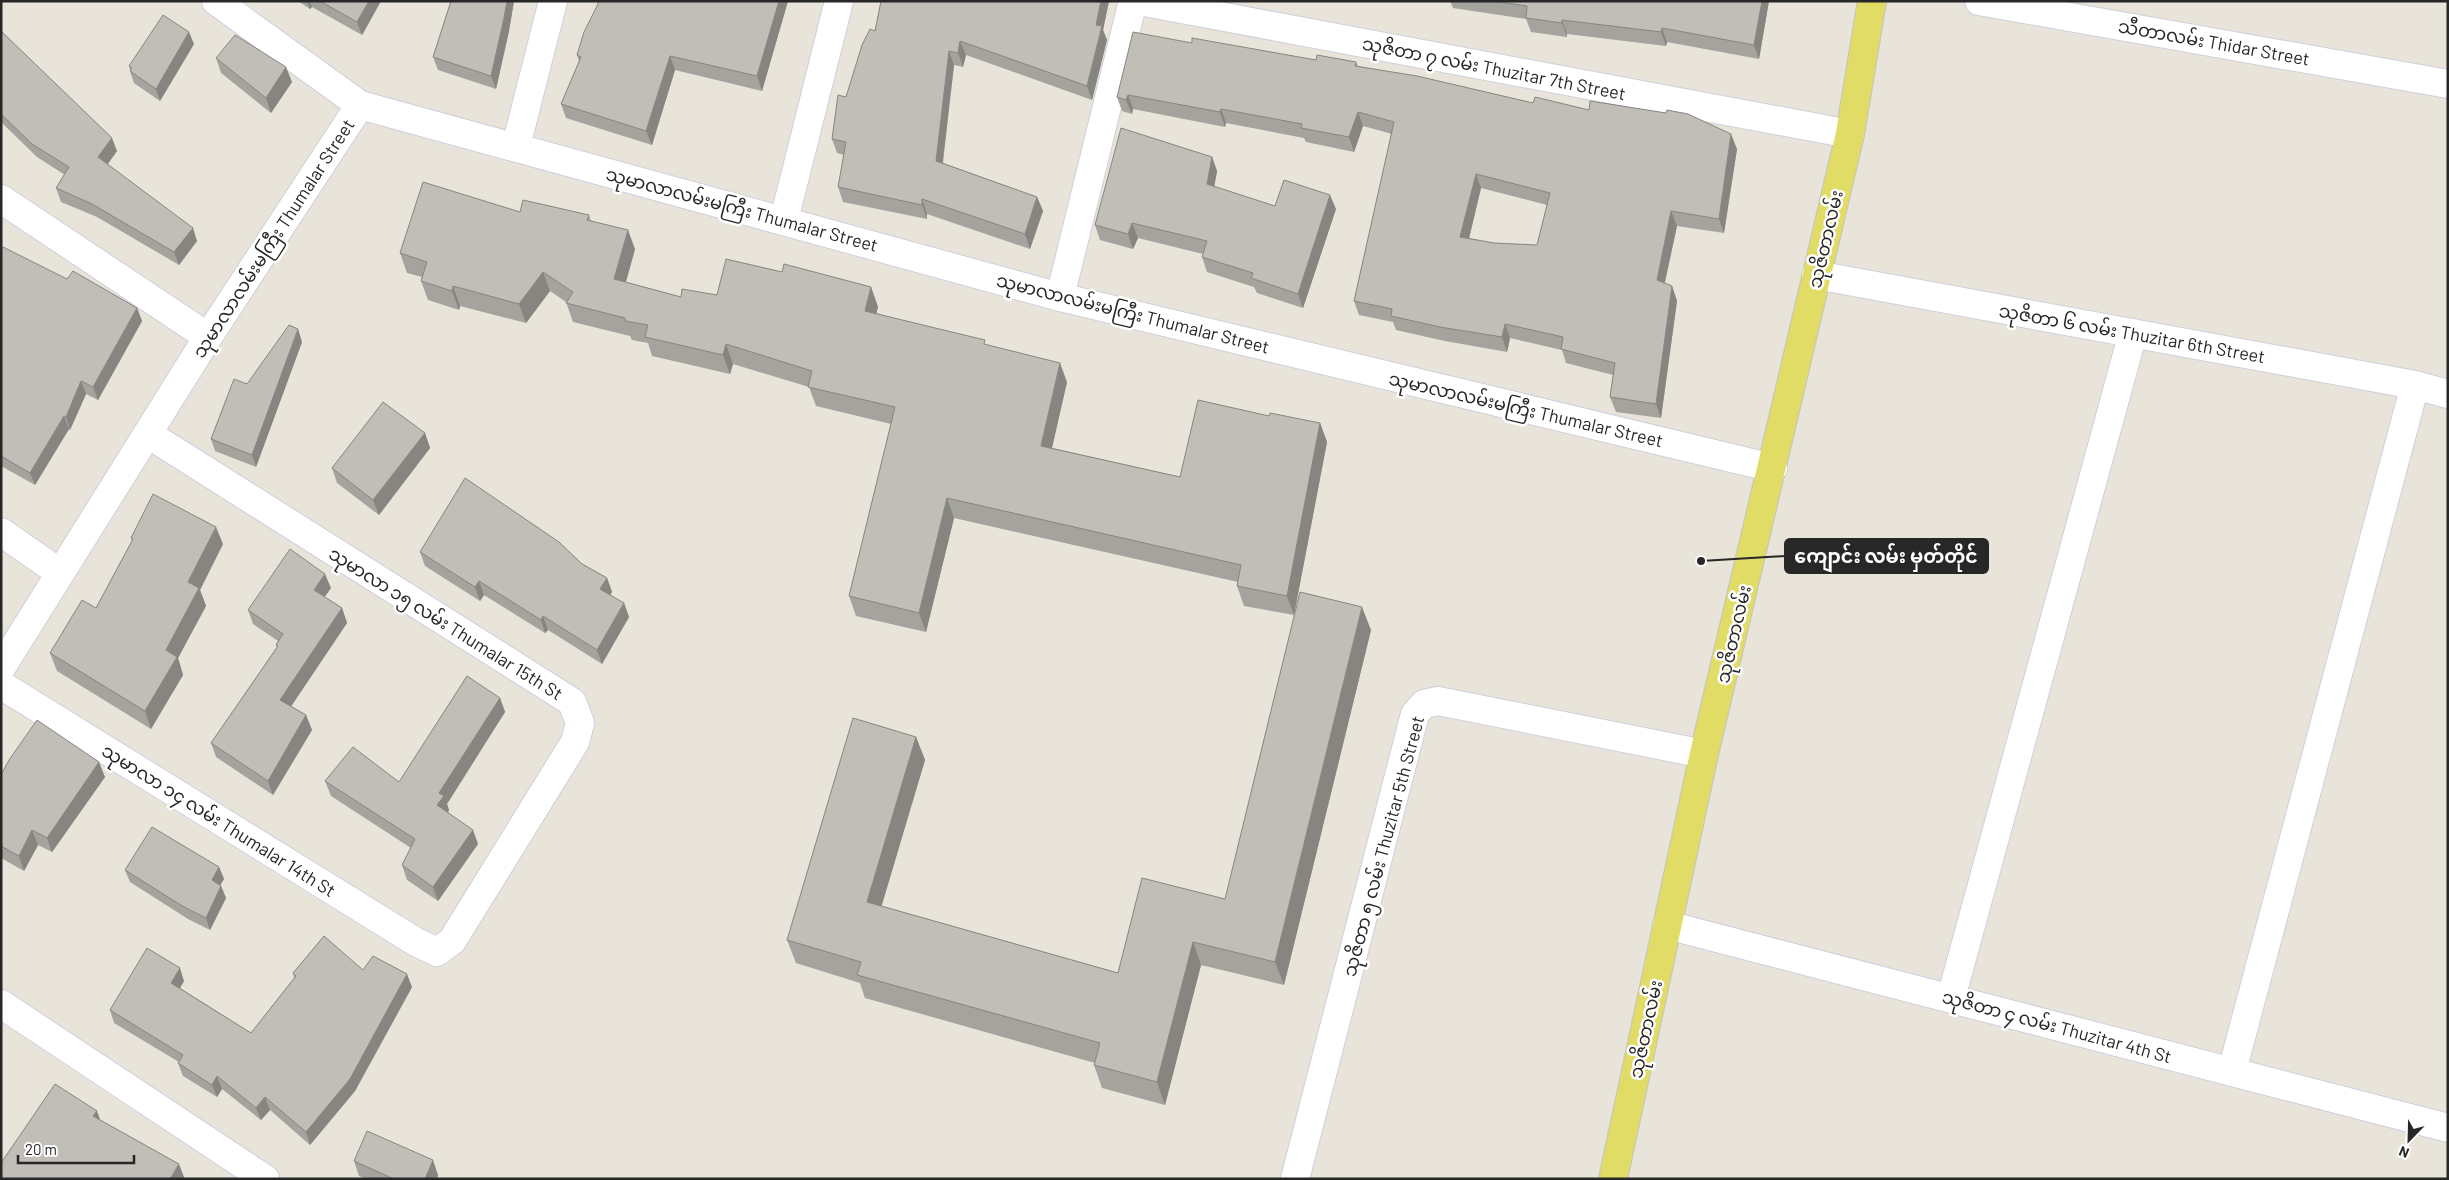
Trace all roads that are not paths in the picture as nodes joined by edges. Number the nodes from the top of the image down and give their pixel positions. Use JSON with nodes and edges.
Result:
{"nodes":[{"id":1,"x":216,"y":1,"type":"edge"},
{"id":2,"x":552,"y":1,"type":"edge"},
{"id":3,"x":839,"y":1,"type":"edge"},
{"id":4,"x":1133,"y":1,"type":"edge"},
{"id":5,"x":1139,"y":1,"type":"edge"},
{"id":6,"x":1872,"y":1,"type":"edge"},
{"id":7,"x":1979,"y":1,"type":"edge"},
{"id":8,"x":2448,"y":84,"type":"edge"},
{"id":9,"x":360,"y":105,"type":"junction"},
{"id":10,"x":1850,"y":134,"type":"junction"},
{"id":11,"x":516,"y":146,"type":"junction"},
{"id":12,"x":1,"y":198,"type":"edge"},
{"id":13,"x":784,"y":220,"type":"junction"},
{"id":14,"x":1816,"y":275,"type":"junction"},
{"id":15,"x":1060,"y":297,"type":"junction"},
{"id":16,"x":2133,"y":333,"type":"junction"},
{"id":17,"x":208,"y":337,"type":"junction"},
{"id":18,"x":2415,"y":386,"type":"junction"},
{"id":19,"x":2448,"y":394,"type":"edge"},
{"id":20,"x":148,"y":434,"type":"junction"},
{"id":21,"x":1773,"y":468,"type":"junction"},
{"id":22,"x":1,"y":532,"type":"edge"},
{"id":23,"x":60,"y":573,"type":"junction"},
{"id":24,"x":1,"y":668,"type":"edge"},
{"id":25,"x":1,"y":685,"type":"edge"},
{"id":26,"x":1704,"y":754,"type":"junction"},
{"id":27,"x":1666,"y":925,"type":"junction"},
{"id":28,"x":437,"y":952,"type":"joint"},
{"id":29,"x":1951,"y":998,"type":"junction"},
{"id":30,"x":1,"y":1004,"type":"edge"},
{"id":31,"x":2232,"y":1071,"type":"junction"},
{"id":32,"x":2448,"y":1128,"type":"edge"},
{"id":33,"x":265,"y":1179,"type":"edge"},
{"id":34,"x":1295,"y":1179,"type":"edge"},
{"id":35,"x":1613,"y":1179,"type":"edge"}],
"edges":[{"from":1,"to":9,"type":"street"},
{"from":2,"to":11,"type":"street"},
{"from":3,"to":13,"type":"street"},
{"from":4,"to":15,"type":"street"},
{"from":5,"to":10,"type":"street","name":"သုဇိတာ ၇ လမ်း Thuzitar 7th Street"},
{"from":6,"to":10,"type":"main road","name":"သုဇိတာလမ်း"},
{"from":7,"to":8,"type":"street","name":"သီတာလမ်း Thidar Street"},
{"from":9,"to":11,"type":"street","name":"သုမာလာလမ်းမကြီး Thumalar Street"},
{"from":9,"to":17,"type":"street","name":"သုမာလာလမ်းမကြီး Thumalar Street"},
{"from":10,"to":14,"type":"main road","name":"သုဇိတာလမ်း"},
{"from":11,"to":13,"type":"street","name":"သုမာလာလမ်းမကြီး Thumalar Street"},
{"from":12,"to":17,"type":"street"},
{"from":13,"to":15,"type":"street","name":"သုမာလာလမ်းမကြီး Thumalar Street"},
{"from":14,"to":16,"type":"street","name":"သုဇိတာ ၆ လမ်း Thuzitar 6th Street"},
{"from":14,"to":21,"type":"main road","name":"သုဇိတာလမ်း"},
{"from":15,"to":21,"type":"street","name":"သုမာလာလမ်းမကြီး Thumalar Street"},
{"from":16,"to":18,"type":"street","name":"သုဇိတာ ၆ လမ်း Thuzitar 6th Street"},
{"from":16,"to":29,"type":"street"},
{"from":17,"to":20,"type":"street","name":"သုမာလာလမ်းမကြီး Thumalar Street"},
{"from":18,"to":19,"type":"street","name":"သုဇိတာ ၆ လမ်း Thuzitar 6th Street"},
{"from":18,"to":31,"type":"street"},
{"from":20,"to":23,"type":"street","name":"သုမာလာလမ်းမကြီး Thumalar Street"},
{"from":20,"to":28,"type":"street","name":"သုမာလာ ၁၅ လမ်း Thumalar 15th St"},
{"from":21,"to":26,"type":"main road","name":"သုဇိတာလမ်း"},
{"from":22,"to":23,"type":"street"},
{"from":23,"to":24,"type":"street","name":"သုမာလာလမ်းမကြီး Thumalar Street"},
{"from":25,"to":28,"type":"street","name":"သုမာလာ ၁၄ လမ်း Thumalar 14th St"},
{"from":26,"to":27,"type":"main road","name":"သုဇိတာလမ်း"},
{"from":26,"to":34,"type":"street","name":"သုဇိတာ ၅ လမ်း Thuzitar 5th Street"},
{"from":27,"to":29,"type":"street","name":"သုဇိတာ ၄ လမ်း Thuzitar 4th St"},
{"from":27,"to":35,"type":"main road","name":"သုဇိတာလမ်း"},
{"from":29,"to":31,"type":"street","name":"သုဇိတာ ၄ လမ်း Thuzitar 4th St"},
{"from":30,"to":33,"type":"street"},
{"from":31,"to":32,"type":"street","name":"သုဇိတာ ၄ လမ်း Thuzitar 4th St"}]}
